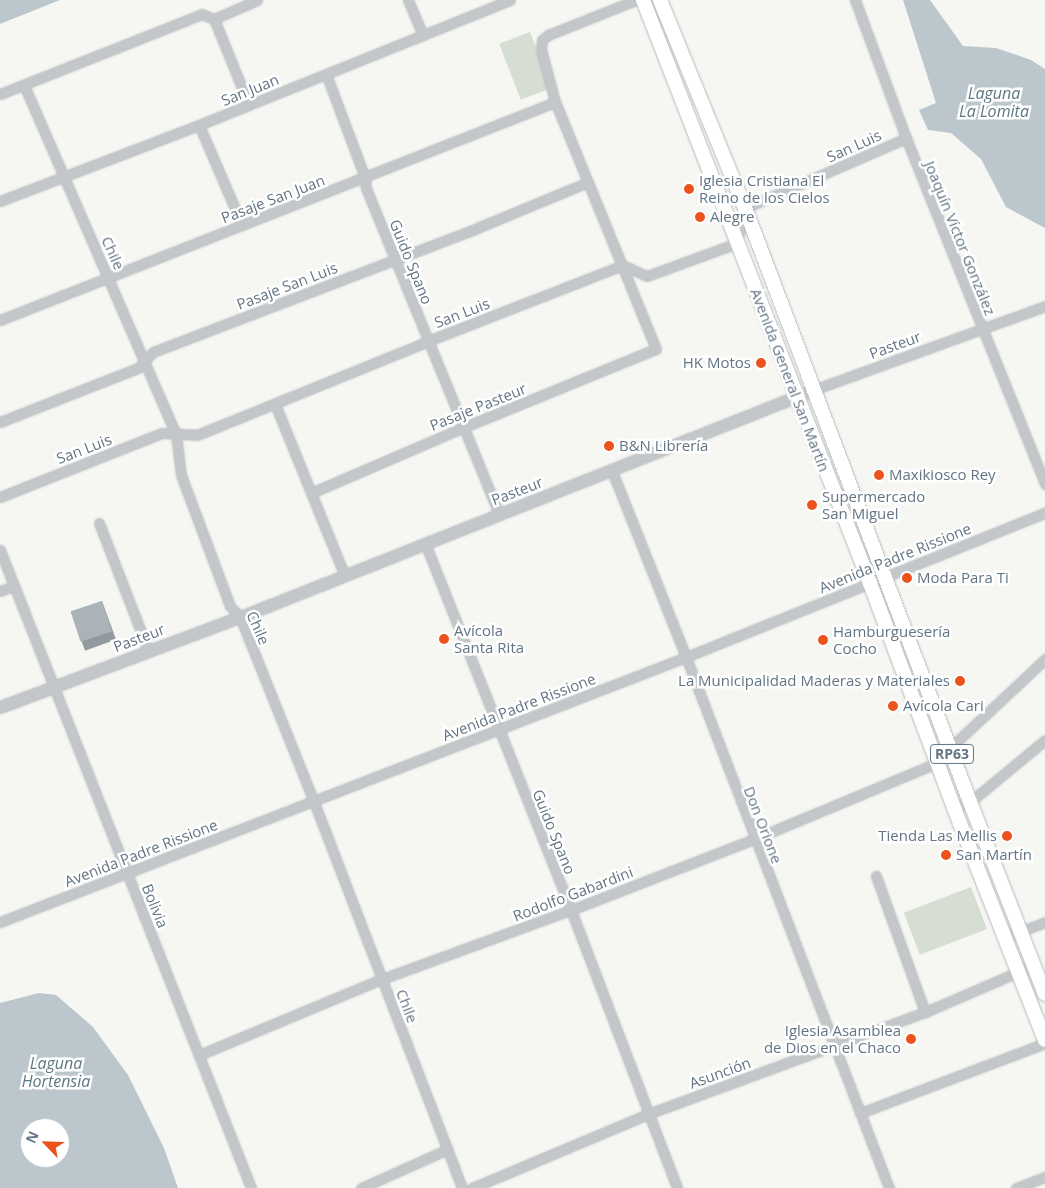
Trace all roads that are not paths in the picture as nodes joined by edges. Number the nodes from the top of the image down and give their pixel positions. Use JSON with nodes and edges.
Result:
{"nodes":[{"id":1,"x":257,"y":0,"type":"edge"},
{"id":2,"x":408,"y":0,"type":"edge"},
{"id":3,"x":510,"y":0,"type":"edge"},
{"id":4,"x":636,"y":0,"type":"edge"},
{"id":5,"x":642,"y":0,"type":"edge"},
{"id":6,"x":660,"y":0,"type":"edge"},
{"id":7,"x":856,"y":0,"type":"edge"},
{"id":8,"x":214,"y":19,"type":"junction"},
{"id":9,"x":423,"y":35,"type":"junction"},
{"id":10,"x":326,"y":74,"type":"junction"},
{"id":11,"x":24,"y":85,"type":"junction"},
{"id":12,"x":0,"y":94,"type":"edge"},
{"id":13,"x":555,"y":102,"type":"junction"},
{"id":14,"x":249,"y":105,"type":"junction"},
{"id":15,"x":199,"y":125,"type":"junction"},
{"id":16,"x":906,"y":138,"type":"junction"},
{"id":17,"x":65,"y":176,"type":"junction"},
{"id":18,"x":365,"y":178,"type":"junction"},
{"id":19,"x":588,"y":182,"type":"junction"},
{"id":20,"x":0,"y":201,"type":"edge"},
{"id":21,"x":745,"y":208,"type":"junction"},
{"id":22,"x":242,"y":225,"type":"junction"},
{"id":23,"x":737,"y":243,"type":"junction"},
{"id":24,"x":395,"y":259,"type":"junction"},
{"id":25,"x":624,"y":266,"type":"junction"},
{"id":26,"x":109,"y":277,"type":"junction"},
{"id":27,"x":1045,"y":306,"type":"edge"},
{"id":28,"x":0,"y":320,"type":"edge"},
{"id":29,"x":982,"y":330,"type":"junction"},
{"id":30,"x":428,"y":341,"type":"junction"},
{"id":31,"x":145,"y":360,"type":"junction"},
{"id":32,"x":814,"y":390,"type":"junction"},
{"id":33,"x":796,"y":396,"type":"junction"},
{"id":34,"x":275,"y":404,"type":"junction"},
{"id":35,"x":0,"y":422,"type":"edge"},
{"id":36,"x":462,"y":428,"type":"junction"},
{"id":37,"x":176,"y":434,"type":"junction"},
{"id":38,"x":612,"y":471,"type":"junction"},
{"id":39,"x":1045,"y":484,"type":"edge"},
{"id":40,"x":311,"y":493,"type":"junction"},
{"id":41,"x":0,"y":496,"type":"edge"},
{"id":42,"x":1045,"y":513,"type":"edge"},
{"id":43,"x":499,"y":514,"type":"junction"},
{"id":44,"x":99,"y":523,"type":"dead end"},
{"id":45,"x":426,"y":543,"type":"junction"},
{"id":46,"x":0,"y":550,"type":"edge"},
{"id":47,"x":344,"y":574,"type":"junction"},
{"id":48,"x":884,"y":577,"type":"junction"},
{"id":49,"x":870,"y":583,"type":"junction"},
{"id":50,"x":14,"y":586,"type":"junction"},
{"id":51,"x":0,"y":591,"type":"edge"},
{"id":52,"x":240,"y":617,"type":"junction"},
{"id":53,"x":148,"y":650,"type":"junction"},
{"id":54,"x":686,"y":657,"type":"junction"},
{"id":55,"x":1045,"y":660,"type":"edge"},
{"id":56,"x":54,"y":686,"type":"junction"},
{"id":57,"x":0,"y":707,"type":"edge"},
{"id":58,"x":498,"y":729,"type":"junction"},
{"id":59,"x":1045,"y":740,"type":"edge"},
{"id":60,"x":950,"y":748,"type":"junction"},
{"id":61,"x":936,"y":763,"type":"junction"},
{"id":62,"x":314,"y":802,"type":"junction"},
{"id":63,"x":970,"y":802,"type":"junction"},
{"id":64,"x":954,"y":808,"type":"junction"},
{"id":65,"x":754,"y":839,"type":"junction"},
{"id":66,"x":127,"y":873,"type":"junction"},
{"id":67,"x":876,"y":876,"type":"dead end"},
{"id":68,"x":570,"y":910,"type":"junction"},
{"id":69,"x":0,"y":922,"type":"edge"},
{"id":70,"x":1045,"y":922,"type":"edge"},
{"id":71,"x":1021,"y":931,"type":"junction"},
{"id":72,"x":1006,"y":937,"type":"junction"},
{"id":73,"x":1034,"y":965,"type":"junction"},
{"id":74,"x":1019,"y":971,"type":"junction"},
{"id":75,"x":382,"y":979,"type":"junction"},
{"id":76,"x":1045,"y":994,"type":"edge"},
{"id":77,"x":925,"y":1012,"type":"junction"},
{"id":78,"x":1045,"y":1042,"type":"edge"},
{"id":79,"x":833,"y":1046,"type":"junction"},
{"id":80,"x":199,"y":1054,"type":"junction"},
{"id":81,"x":860,"y":1113,"type":"junction"},
{"id":82,"x":648,"y":1114,"type":"junction"},
{"id":83,"x":448,"y":1150,"type":"junction"},
{"id":84,"x":1045,"y":1177,"type":"edge"},
{"id":85,"x":251,"y":1188,"type":"edge"},
{"id":86,"x":361,"y":1188,"type":"edge"},
{"id":87,"x":462,"y":1188,"type":"edge"},
{"id":88,"x":472,"y":1188,"type":"edge"},
{"id":89,"x":677,"y":1188,"type":"edge"},
{"id":90,"x":889,"y":1188,"type":"edge"},
{"id":91,"x":1016,"y":1188,"type":"edge"}],
"edges":[{"from":1,"to":8,"type":"street"},
{"from":2,"to":9,"type":"street"},
{"from":3,"to":9,"type":"street","name":"San Juan"},
{"from":4,"to":13,"type":"street"},
{"from":5,"to":23,"type":"main road","name":"Avenida General San Martín","number":"RP63"},
{"from":6,"to":21,"type":"main road","name":"Avenida General San Martín","number":"RP63"},
{"from":7,"to":16,"type":"street","name":"Joaquín Víctor González"},
{"from":8,"to":11,"type":"street"},
{"from":8,"to":14,"type":"street"},
{"from":9,"to":10,"type":"street","name":"San Juan"},
{"from":10,"to":14,"type":"street","name":"San Juan"},
{"from":10,"to":18,"type":"street","name":"Guido Spano"},
{"from":11,"to":12,"type":"street"},
{"from":11,"to":17,"type":"street","name":"Chile"},
{"from":13,"to":18,"type":"street","name":"Pasaje San Juan"},
{"from":13,"to":19,"type":"street"},
{"from":14,"to":15,"type":"street","name":"San Juan"},
{"from":15,"to":17,"type":"street","name":"San Juan"},
{"from":15,"to":22,"type":"street"},
{"from":16,"to":21,"type":"street","name":"San Luis"},
{"from":16,"to":29,"type":"street","name":"Joaquín Víctor González"},
{"from":17,"to":20,"type":"street","name":"San Juan"},
{"from":17,"to":26,"type":"street","name":"Chile"},
{"from":18,"to":22,"type":"street","name":"Pasaje San Juan"},
{"from":18,"to":24,"type":"street","name":"Guido Spano"},
{"from":19,"to":24,"type":"street","name":"Pasaje San Luis"},
{"from":19,"to":25,"type":"street"},
{"from":21,"to":23,"type":"street"},
{"from":21,"to":32,"type":"main road","name":"Avenida General San Martín","number":"RP63"},
{"from":22,"to":26,"type":"street","name":"Pasaje San Juan"},
{"from":23,"to":25,"type":"street"},
{"from":23,"to":33,"type":"main road","name":"Avenida General San Martín","number":"RP63"},
{"from":24,"to":30,"type":"street","name":"Guido Spano"},
{"from":24,"to":31,"type":"street","name":"Pasaje San Luis"},
{"from":25,"to":30,"type":"street","name":"San Luis"},
{"from":25,"to":36,"type":"street","name":"Pasaje Pasteur"},
{"from":26,"to":28,"type":"street","name":"Pasaje San Juan"},
{"from":26,"to":31,"type":"street","name":"Chile"},
{"from":27,"to":29,"type":"street","name":"Pasteur"},
{"from":29,"to":32,"type":"street","name":"Pasteur"},
{"from":29,"to":39,"type":"street","name":"Joaquín Víctor González"},
{"from":30,"to":34,"type":"street","name":"San Luis"},
{"from":30,"to":36,"type":"street","name":"Guido Spano"},
{"from":31,"to":35,"type":"street","name":"Pasaje San Luis"},
{"from":31,"to":37,"type":"street","name":"Chile"},
{"from":32,"to":33,"type":"street","name":"Pasteur"},
{"from":32,"to":48,"type":"main road","name":"Avenida General San Martín","number":"RP63"},
{"from":33,"to":38,"type":"street","name":"Pasteur"},
{"from":33,"to":49,"type":"main road","name":"Avenida General San Martín","number":"RP63"},
{"from":34,"to":37,"type":"street","name":"San Luis"},
{"from":34,"to":40,"type":"street"},
{"from":36,"to":40,"type":"street","name":"Pasaje Pasteur"},
{"from":36,"to":43,"type":"street","name":"Guido Spano"},
{"from":37,"to":41,"type":"street","name":"San Luis"},
{"from":37,"to":52,"type":"street","name":"Chile"},
{"from":38,"to":43,"type":"street","name":"Pasteur"},
{"from":38,"to":54,"type":"street","name":"Don Orione"},
{"from":40,"to":47,"type":"street"},
{"from":42,"to":48,"type":"street","name":"Avenida Padre Rissione"},
{"from":43,"to":45,"type":"street","name":"Pasteur"},
{"from":44,"to":53,"type":"street"},
{"from":45,"to":47,"type":"street","name":"Pasteur"},
{"from":45,"to":58,"type":"street","name":"Guido Spano"},
{"from":46,"to":50,"type":"street","name":"Bolivia"},
{"from":47,"to":52,"type":"street","name":"Pasteur"},
{"from":48,"to":49,"type":"street","name":"Avenida Padre Rissione"},
{"from":48,"to":60,"type":"main road","name":"Avenida General San Martín","number":"RP63"},
{"from":49,"to":54,"type":"street","name":"Avenida Padre Rissione"},
{"from":49,"to":61,"type":"main road","name":"Avenida General San Martín","number":"RP63"},
{"from":50,"to":51,"type":"street"},
{"from":50,"to":56,"type":"street","name":"Bolivia"},
{"from":52,"to":53,"type":"street","name":"Pasteur"},
{"from":52,"to":62,"type":"street","name":"Chile"},
{"from":53,"to":56,"type":"street","name":"Pasteur"},
{"from":54,"to":58,"type":"street","name":"Avenida Padre Rissione"},
{"from":54,"to":65,"type":"street","name":"Don Orione"},
{"from":55,"to":60,"type":"street","name":"Rodolfo Gabardini"},
{"from":56,"to":57,"type":"street","name":"Pasteur"},
{"from":56,"to":66,"type":"street","name":"Bolivia"},
{"from":58,"to":62,"type":"street","name":"Avenida Padre Rissione"},
{"from":58,"to":68,"type":"street","name":"Guido Spano"},
{"from":59,"to":63,"type":"street"},
{"from":60,"to":61,"type":"street","name":"Rodolfo Gabardini"},
{"from":60,"to":63,"type":"main road","name":"Avenida General San Martín","number":"RP63"},
{"from":61,"to":64,"type":"main road","name":"Avenida General San Martín","number":"RP63"},
{"from":61,"to":65,"type":"street","name":"Rodolfo Gabardini"},
{"from":62,"to":66,"type":"street","name":"Avenida Padre Rissione"},
{"from":62,"to":75,"type":"street","name":"Chile"},
{"from":63,"to":64,"type":"street"},
{"from":63,"to":71,"type":"main road","name":"Avenida General San Martín","number":"RP63"},
{"from":64,"to":72,"type":"main road","name":"Avenida General San Martín","number":"RP63"},
{"from":65,"to":68,"type":"street","name":"Rodolfo Gabardini"},
{"from":65,"to":79,"type":"street","name":"Don Orione"},
{"from":66,"to":69,"type":"street","name":"Avenida Padre Rissione"},
{"from":66,"to":80,"type":"street","name":"Bolivia"},
{"from":67,"to":77,"type":"street"},
{"from":68,"to":75,"type":"street","name":"Rodolfo Gabardini"},
{"from":68,"to":82,"type":"street","name":"Guido Spano"},
{"from":70,"to":71,"type":"street"},
{"from":71,"to":72,"type":"street"},
{"from":71,"to":73,"type":"main road","name":"Avenida General San Martín","number":"RP63"},
{"from":72,"to":74,"type":"main road","name":"Avenida General San Martín","number":"RP63"},
{"from":73,"to":74,"type":"street","name":"Asunción"},
{"from":73,"to":76,"type":"main road","name":"Avenida General San Martín","number":"RP63"},
{"from":74,"to":77,"type":"street","name":"Asunción"},
{"from":74,"to":78,"type":"main road","name":"Avenida General San Martín","number":"RP63"},
{"from":75,"to":80,"type":"street","name":"Rodolfo Gabardini"},
{"from":75,"to":83,"type":"street","name":"Chile"},
{"from":77,"to":79,"type":"street","name":"Asunción"},
{"from":78,"to":81,"type":"street"},
{"from":79,"to":81,"type":"street","name":"Don Orione"},
{"from":79,"to":82,"type":"street","name":"Asunción"},
{"from":80,"to":85,"type":"street","name":"Bolivia"},
{"from":81,"to":90,"type":"street","name":"Don Orione"},
{"from":82,"to":88,"type":"street","name":"Asunción"},
{"from":82,"to":89,"type":"street","name":"Guido Spano"},
{"from":83,"to":86,"type":"street"},
{"from":83,"to":87,"type":"street","name":"Chile"},
{"from":84,"to":91,"type":"street"}]}
